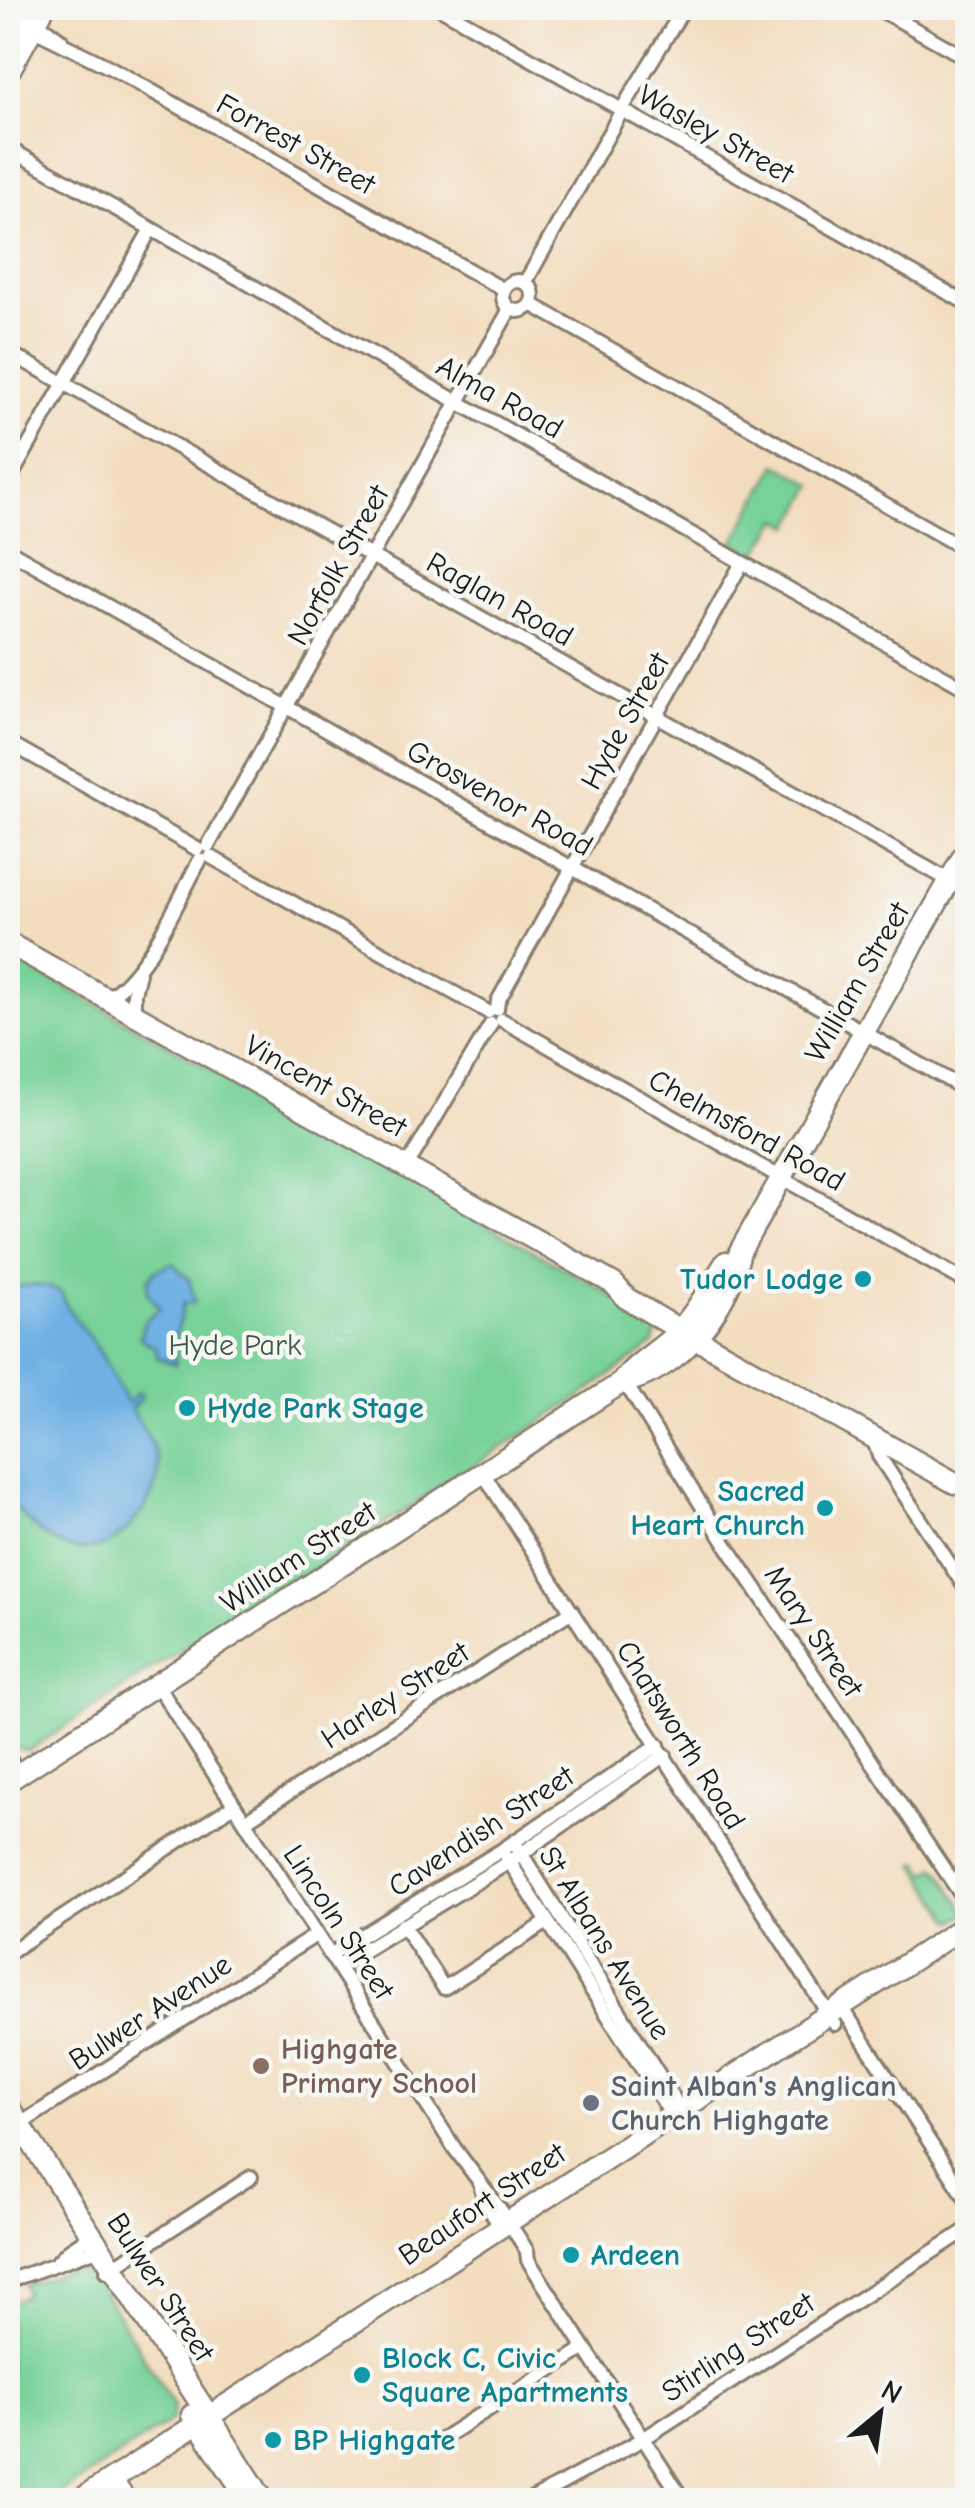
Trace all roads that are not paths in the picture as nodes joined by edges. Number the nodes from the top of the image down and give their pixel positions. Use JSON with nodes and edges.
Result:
{"nodes":[{"id":1,"x":440,"y":8,"type":"edge"},
{"id":2,"x":684,"y":8,"type":"edge"},
{"id":3,"x":876,"y":8,"type":"edge"},
{"id":4,"x":31,"y":17,"type":"edge"},
{"id":5,"x":8,"y":46,"type":"edge"},
{"id":6,"x":968,"y":59,"type":"edge"},
{"id":7,"x":8,"y":73,"type":"edge"},
{"id":8,"x":622,"y":110,"type":"junction"},
{"id":9,"x":8,"y":148,"type":"edge"},
{"id":10,"x":150,"y":229,"type":"junction"},
{"id":11,"x":525,"y":283,"type":"junction"},
{"id":12,"x":504,"y":290,"type":"junction"},
{"id":13,"x":531,"y":304,"type":"junction"},
{"id":14,"x":968,"y":304,"type":"edge"},
{"id":15,"x":510,"y":309,"type":"junction"},
{"id":16,"x":8,"y":352,"type":"edge"},
{"id":17,"x":63,"y":384,"type":"junction"},
{"id":18,"x":458,"y":402,"type":"junction"},
{"id":19,"x":8,"y":482,"type":"edge"},
{"id":20,"x":8,"y":550,"type":"edge"},
{"id":21,"x":968,"y":551,"type":"edge"},
{"id":22,"x":372,"y":555,"type":"junction"},
{"id":23,"x":742,"y":563,"type":"junction"},
{"id":24,"x":968,"y":690,"type":"edge"},
{"id":25,"x":287,"y":706,"type":"junction"},
{"id":26,"x":657,"y":716,"type":"junction"},
{"id":27,"x":8,"y":742,"type":"edge"},
{"id":28,"x":968,"y":848,"type":"edge"},
{"id":29,"x":204,"y":853,"type":"junction"},
{"id":30,"x":573,"y":867,"type":"junction"},
{"id":31,"x":958,"y":886,"type":"edge"},
{"id":32,"x":8,"y":943,"type":"edge"},
{"id":33,"x":141,"y":965,"type":"junction"},
{"id":34,"x":107,"y":998,"type":"junction"},
{"id":35,"x":134,"y":1013,"type":"junction"},
{"id":36,"x":494,"y":1016,"type":"junction"},
{"id":37,"x":864,"y":1032,"type":"junction"},
{"id":38,"x":968,"y":1090,"type":"edge"},
{"id":39,"x":408,"y":1166,"type":"junction"},
{"id":40,"x":780,"y":1178,"type":"junction"},
{"id":41,"x":968,"y":1283,"type":"edge"},
{"id":42,"x":692,"y":1329,"type":"junction"},
{"id":43,"x":621,"y":1384,"type":"junction"},
{"id":44,"x":873,"y":1437,"type":"junction"},
{"id":45,"x":916,"y":1462,"type":"junction"},
{"id":46,"x":483,"y":1473,"type":"junction"},
{"id":47,"x":890,"y":1474,"type":"junction"},
{"id":48,"x":967,"y":1484,"type":"edge"},
{"id":49,"x":968,"y":1592,"type":"edge"},
{"id":50,"x":572,"y":1611,"type":"junction"},
{"id":51,"x":156,"y":1682,"type":"junction"},
{"id":52,"x":662,"y":1750,"type":"junction"},
{"id":53,"x":11,"y":1770,"type":"edge"},
{"id":54,"x":234,"y":1805,"type":"junction"},
{"id":55,"x":244,"y":1822,"type":"junction"},
{"id":56,"x":511,"y":1852,"type":"junction"},
{"id":57,"x":968,"y":1906,"type":"edge"},
{"id":58,"x":546,"y":1924,"type":"junction"},
{"id":59,"x":968,"y":1924,"type":"edge"},
{"id":60,"x":403,"y":1925,"type":"junction"},
{"id":61,"x":316,"y":1935,"type":"junction"},
{"id":62,"x":968,"y":1939,"type":"edge"},
{"id":63,"x":8,"y":1952,"type":"edge"},
{"id":64,"x":334,"y":1960,"type":"junction"},
{"id":65,"x":838,"y":2015,"type":"junction"},
{"id":66,"x":8,"y":2106,"type":"edge"},
{"id":67,"x":679,"y":2117,"type":"junction"},
{"id":68,"x":15,"y":2129,"type":"edge"},
{"id":69,"x":252,"y":2177,"type":"dead end"},
{"id":70,"x":968,"y":2202,"type":"edge"},
{"id":71,"x":508,"y":2229,"type":"junction"},
{"id":72,"x":968,"y":2229,"type":"edge"},
{"id":73,"x":91,"y":2244,"type":"junction"},
{"id":74,"x":109,"y":2270,"type":"junction"},
{"id":75,"x":8,"y":2281,"type":"edge"},
{"id":76,"x":584,"y":2348,"type":"junction"},
{"id":77,"x":206,"y":2424,"type":"junction"},
{"id":78,"x":443,"y":2438,"type":"dead end"},
{"id":79,"x":643,"y":2438,"type":"junction"},
{"id":80,"x":120,"y":2489,"type":"edge"},
{"id":81,"x":80,"y":2500,"type":"edge"},
{"id":82,"x":98,"y":2500,"type":"edge"},
{"id":83,"x":249,"y":2500,"type":"edge"},
{"id":84,"x":262,"y":2500,"type":"edge"},
{"id":85,"x":531,"y":2500,"type":"edge"},
{"id":86,"x":683,"y":2500,"type":"edge"}],
"edges":[{"from":1,"to":8,"type":"street","name":"Wasley Street"},
{"from":2,"to":8,"type":"street"},
{"from":3,"to":6,"type":"street"},
{"from":4,"to":5,"type":"main road"},
{"from":4,"to":7,"type":"main road"},
{"from":4,"to":12,"type":"street","name":"Forrest Street"},
{"from":8,"to":11,"type":"street"},
{"from":8,"to":14,"type":"street","name":"Wasley Street"},
{"from":9,"to":10,"type":"street","name":"Alma Road"},
{"from":10,"to":17,"type":"street"},
{"from":10,"to":18,"type":"street","name":"Alma Road"},
{"from":11,"to":12,"type":"street"},
{"from":11,"to":13,"type":"street"},
{"from":12,"to":15,"type":"street"},
{"from":13,"to":15,"type":"street"},
{"from":13,"to":21,"type":"street"},
{"from":15,"to":18,"type":"street","name":"Norfolk Street"},
{"from":16,"to":17,"type":"street","name":"Raglan Road"},
{"from":17,"to":19,"type":"street"},
{"from":17,"to":22,"type":"street","name":"Raglan Road"},
{"from":18,"to":22,"type":"street","name":"Norfolk Street"},
{"from":18,"to":23,"type":"street","name":"Alma Road"},
{"from":20,"to":25,"type":"street","name":"Grosvenor Road"},
{"from":22,"to":25,"type":"street","name":"Norfolk Street"},
{"from":22,"to":26,"type":"street","name":"Raglan Road"},
{"from":23,"to":24,"type":"street","name":"Alma Road"},
{"from":23,"to":26,"type":"street","name":"Hyde Street"},
{"from":25,"to":29,"type":"street","name":"Norfolk Street"},
{"from":25,"to":30,"type":"street","name":"Grosvenor Road"},
{"from":26,"to":30,"type":"street","name":"Hyde Street"},
{"from":26,"to":31,"type":"street","name":"Raglan Road"},
{"from":27,"to":29,"type":"street","name":"Chelmsford Road"},
{"from":28,"to":31,"type":"main road","name":"William Street"},
{"from":29,"to":33,"type":"street","name":"Norfolk Street"},
{"from":29,"to":36,"type":"street","name":"Chelmsford Road"},
{"from":30,"to":36,"type":"street","name":"Hyde Street"},
{"from":30,"to":37,"type":"street","name":"Grosvenor Road"},
{"from":31,"to":37,"type":"main road","name":"William Street"},
{"from":32,"to":34,"type":"main road","name":"Vincent Street"},
{"from":33,"to":34,"type":"street","name":"Norfolk Street"},
{"from":33,"to":35,"type":"street","name":"Norfolk Street"},
{"from":34,"to":35,"type":"main road","name":"Vincent Street"},
{"from":35,"to":39,"type":"main road","name":"Vincent Street"},
{"from":36,"to":39,"type":"street","name":"Hyde Street"},
{"from":36,"to":40,"type":"street","name":"Chelmsford Road"},
{"from":37,"to":38,"type":"street","name":"Grosvenor Road"},
{"from":37,"to":40,"type":"main road","name":"William Street"},
{"from":39,"to":42,"type":"main road","name":"Vincent Street"},
{"from":40,"to":41,"type":"street","name":"Chelmsford Road"},
{"from":40,"to":42,"type":"main road","name":"William Street"},
{"from":42,"to":43,"type":"main road","name":"William Street"},
{"from":42,"to":44,"type":"main road","name":"Vincent Street"},
{"from":42,"to":48,"type":"main road","name":"Vincent Street"},
{"from":43,"to":46,"type":"main road","name":"William Street"},
{"from":43,"to":57,"type":"street","name":"Mary Street"},
{"from":44,"to":45,"type":"main road","name":"Vincent Street"},
{"from":44,"to":47,"type":"street"},
{"from":45,"to":47,"type":"street"},
{"from":45,"to":48,"type":"main road","name":"Vincent Street"},
{"from":46,"to":50,"type":"street","name":"Chatsworth Road"},
{"from":46,"to":51,"type":"main road","name":"William Street"},
{"from":47,"to":49,"type":"street"},
{"from":50,"to":52,"type":"street","name":"Chatsworth Road"},
{"from":50,"to":55,"type":"street","name":"Harley Street"},
{"from":51,"to":53,"type":"main road","name":"William Street"},
{"from":51,"to":54,"type":"street","name":"Lincoln Street"},
{"from":52,"to":56,"type":"street","name":"Cavendish Street"},
{"from":52,"to":65,"type":"street","name":"Chatsworth Road"},
{"from":54,"to":55,"type":"street","name":"Lincoln Street"},
{"from":54,"to":63,"type":"street"},
{"from":55,"to":61,"type":"street","name":"Lincoln Street"},
{"from":56,"to":58,"type":"street","name":"St Albans Avenue"},
{"from":56,"to":60,"type":"street","name":"Cavendish Street"},
{"from":56,"to":64,"type":"street","name":"Cavendish Street"},
{"from":56,"to":67,"type":"street","name":"St Albans Avenue"},
{"from":58,"to":60,"type":"street"},
{"from":58,"to":67,"type":"street","name":"St Albans Avenue"},
{"from":59,"to":65,"type":"main road","name":"Beaufort Street"},
{"from":60,"to":64,"type":"street","name":"Cavendish Street"},
{"from":61,"to":64,"type":"street","name":"Lincoln Street"},
{"from":61,"to":68,"type":"street","name":"Bulwer Avenue"},
{"from":62,"to":65,"type":"main road","name":"Beaufort Street"},
{"from":64,"to":71,"type":"street","name":"Lincoln Street"},
{"from":65,"to":67,"type":"main road","name":"Beaufort Street"},
{"from":65,"to":70,"type":"street","name":"Chatsworth Road"},
{"from":66,"to":68,"type":"main road","name":"Bulwer Street"},
{"from":67,"to":71,"type":"main road","name":"Beaufort Street"},
{"from":68,"to":73,"type":"main road","name":"Bulwer Street"},
{"from":69,"to":74,"type":"street"},
{"from":71,"to":76,"type":"street","name":"Lincoln Street"},
{"from":71,"to":77,"type":"main road","name":"Beaufort Street"},
{"from":72,"to":79,"type":"street","name":"Stirling Street"},
{"from":73,"to":74,"type":"main road","name":"Bulwer Street"},
{"from":73,"to":75,"type":"street"},
{"from":74,"to":77,"type":"main road","name":"Bulwer Street"},
{"from":76,"to":78,"type":"street"},
{"from":76,"to":79,"type":"street","name":"Lincoln Street"},
{"from":77,"to":80,"type":"main road","name":"Beaufort Street"},
{"from":77,"to":83,"type":"main road","name":"Bulwer Street"},
{"from":77,"to":84,"type":"main road","name":"Bulwer Street"},
{"from":79,"to":85,"type":"street","name":"Stirling Street"},
{"from":79,"to":86,"type":"street","name":"Lincoln Street"},
{"from":80,"to":81,"type":"main road","name":"Beaufort Street"},
{"from":80,"to":82,"type":"main road","name":"Beaufort Street"}]}
